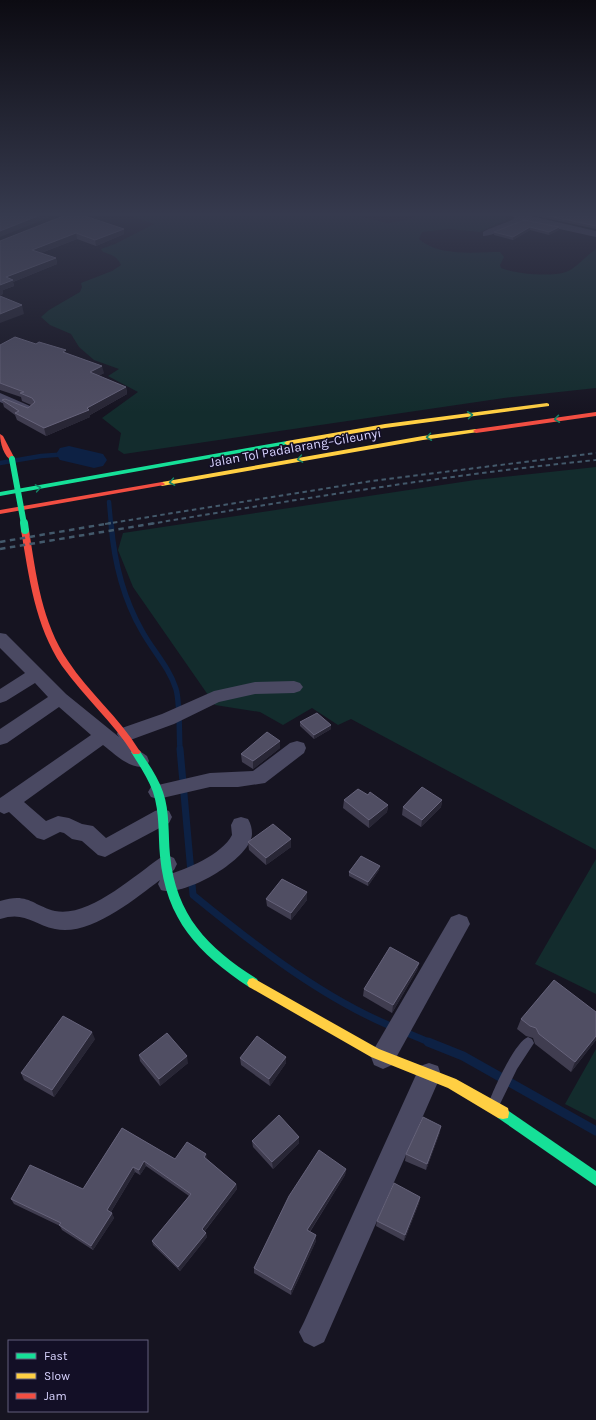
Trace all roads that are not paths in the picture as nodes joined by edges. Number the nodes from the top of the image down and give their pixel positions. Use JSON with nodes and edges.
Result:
{"nodes":[{"id":1,"x":0,"y":397,"type":"edge"},
{"id":2,"x":555,"y":404,"type":"dead end"},
{"id":3,"x":29,"y":410,"type":"edge"},
{"id":4,"x":596,"y":414,"type":"edge"},
{"id":5,"x":0,"y":436,"type":"edge"},
{"id":6,"x":0,"y":494,"type":"edge"},
{"id":7,"x":0,"y":512,"type":"edge"},
{"id":8,"x":0,"y":638,"type":"edge"},
{"id":9,"x":36,"y":674,"type":"junction"},
{"id":10,"x":294,"y":687,"type":"dead end"},
{"id":11,"x":0,"y":697,"type":"edge"},
{"id":12,"x":60,"y":698,"type":"junction"},
{"id":13,"x":126,"y":734,"type":"junction"},
{"id":14,"x":103,"y":736,"type":"junction"},
{"id":15,"x":0,"y":738,"type":"edge"},
{"id":16,"x":297,"y":748,"type":"dead end"},
{"id":17,"x":140,"y":761,"type":"junction"},
{"id":18,"x":166,"y":790,"type":"junction"},
{"id":19,"x":162,"y":817,"type":"junction"},
{"id":20,"x":241,"y":825,"type":"dead end"},
{"id":21,"x":180,"y":875,"type":"junction"},
{"id":22,"x":0,"y":910,"type":"edge"},
{"id":23,"x":459,"y":924,"type":"dead end"},
{"id":24,"x":528,"y":1043,"type":"dead end"},
{"id":25,"x":390,"y":1044,"type":"junction"},
{"id":26,"x":429,"y":1075,"type":"junction"},
{"id":27,"x":494,"y":1105,"type":"junction"},
{"id":28,"x":596,"y":1179,"type":"edge"},
{"id":29,"x":314,"y":1332,"type":"dead end"}],
"edges":[{"from":1,"to":3,"type":"street"},
{"from":6,"to":2,"type":"main road","name":"Jalan Tol Padalarang–Cileunyi","one_way":true},
{"from":4,"to":7,"type":"main road","name":"Jalan Tol Padalarang–Cileunyi","one_way":true},
{"from":5,"to":13,"type":"main road","bridge":true},
{"from":8,"to":9,"type":"street"},
{"from":9,"to":11,"type":"street"},
{"from":9,"to":12,"type":"street"},
{"from":10,"to":13,"type":"street"},
{"from":12,"to":14,"type":"street"},
{"from":12,"to":15,"type":"street"},
{"from":13,"to":17,"type":"main road"},
{"from":14,"to":17,"type":"street"},
{"from":14,"to":19,"type":"street"},
{"from":16,"to":18,"type":"street"},
{"from":17,"to":18,"type":"main road"},
{"from":18,"to":19,"type":"main road"},
{"from":19,"to":21,"type":"main road"},
{"from":20,"to":21,"type":"street"},
{"from":21,"to":22,"type":"street"},
{"from":21,"to":25,"type":"main road"},
{"from":23,"to":25,"type":"street"},
{"from":24,"to":27,"type":"lane"},
{"from":25,"to":26,"type":"main road"},
{"from":26,"to":27,"type":"main road"},
{"from":26,"to":29,"type":"street"},
{"from":27,"to":28,"type":"main road"}]}
